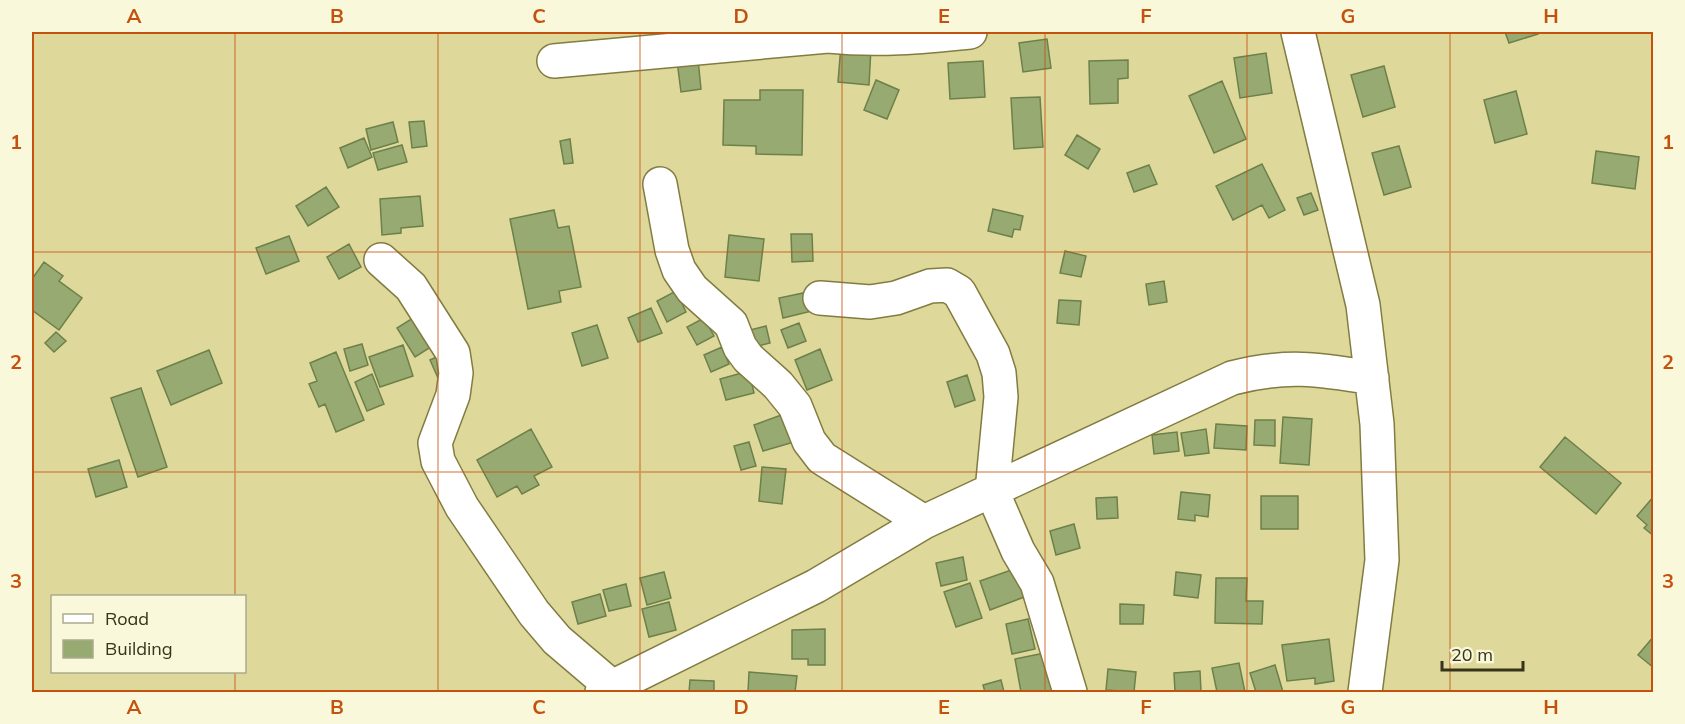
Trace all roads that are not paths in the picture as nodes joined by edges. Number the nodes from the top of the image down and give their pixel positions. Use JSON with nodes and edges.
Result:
{"nodes":[{"id":1,"x":970,"y":32,"type":"edge"},
{"id":2,"x":1298,"y":32,"type":"edge"},
{"id":3,"x":554,"y":61,"type":"dead end"},
{"id":4,"x":660,"y":184,"type":"dead end"},
{"id":5,"x":381,"y":260,"type":"dead end"},
{"id":6,"x":820,"y":298,"type":"dead end"},
{"id":7,"x":1372,"y":378,"type":"junction"},
{"id":8,"x":992,"y":491,"type":"junction"},
{"id":9,"x":924,"y":522,"type":"junction"},
{"id":10,"x":607,"y":689,"type":"edge"},
{"id":11,"x":1070,"y":693,"type":"edge"},
{"id":12,"x":1365,"y":693,"type":"edge"}],
"edges":[{"from":1,"to":3,"type":"street"},
{"from":2,"to":7,"type":"street"},
{"from":4,"to":9,"type":"street"},
{"from":5,"to":10,"type":"street"},
{"from":6,"to":8,"type":"street"},
{"from":7,"to":8,"type":"street"},
{"from":7,"to":12,"type":"street"},
{"from":8,"to":9,"type":"street"},
{"from":8,"to":11,"type":"street"},
{"from":9,"to":10,"type":"street"}]}
